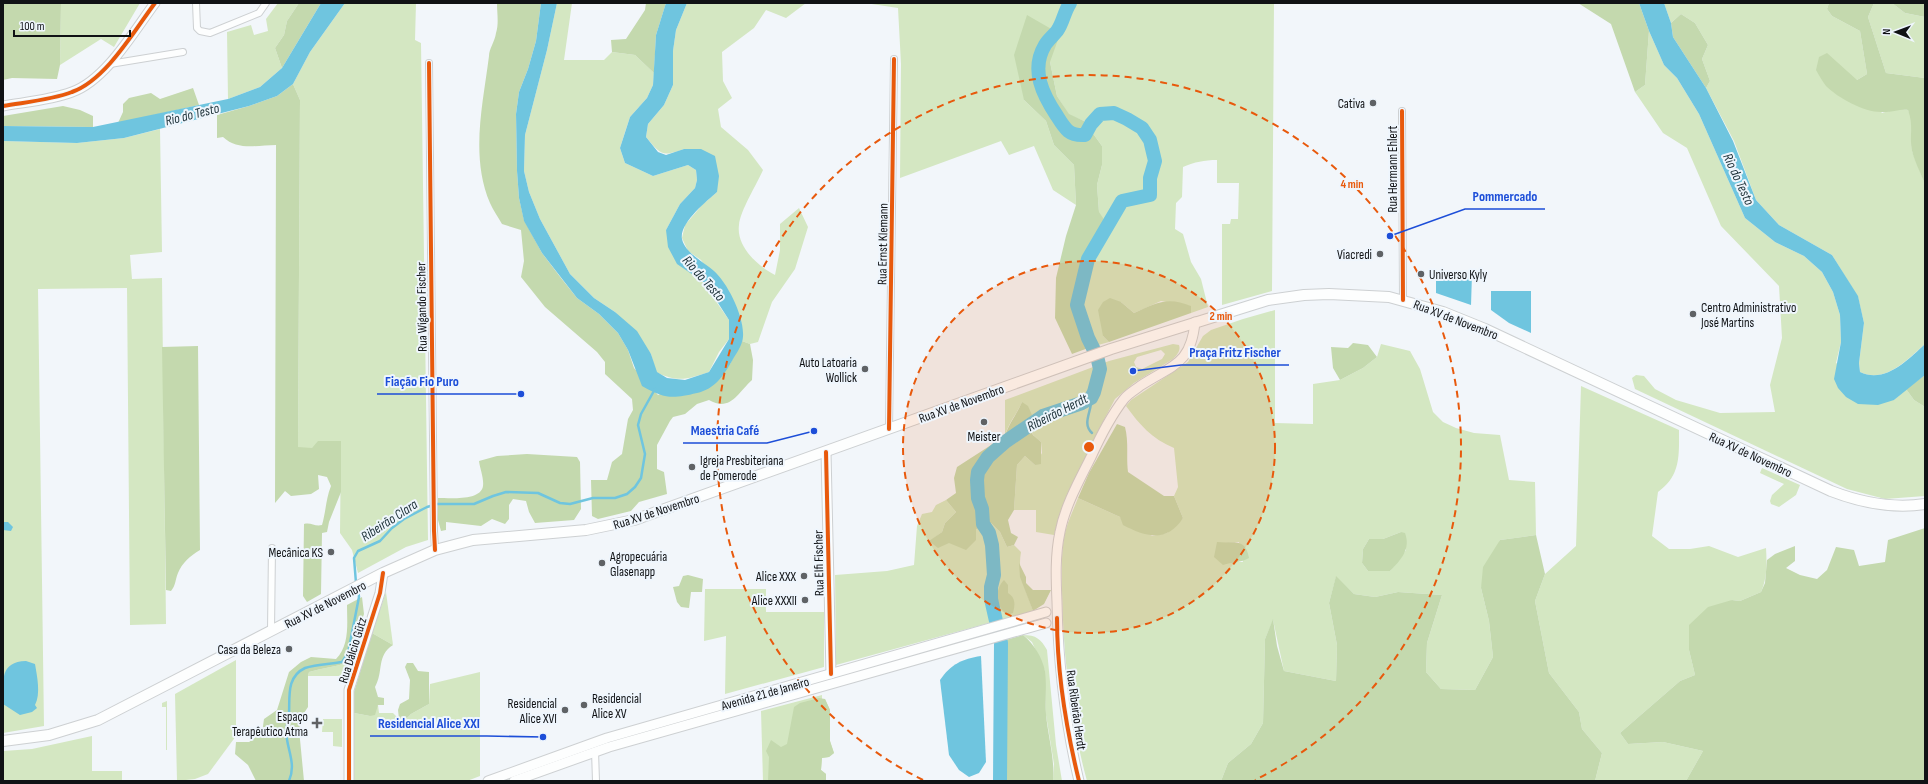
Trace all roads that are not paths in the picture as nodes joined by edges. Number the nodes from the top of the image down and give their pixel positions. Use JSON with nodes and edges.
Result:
{"nodes":[{"id":1,"x":155,"y":3,"type":"edge"},
{"id":2,"x":196,"y":3,"type":"edge"},
{"id":3,"x":266,"y":3,"type":"edge"},
{"id":4,"x":183,"y":52,"type":"dead end"},
{"id":5,"x":894,"y":59,"type":"dead end"},
{"id":6,"x":429,"y":63,"type":"dead end"},
{"id":7,"x":110,"y":64,"type":"junction"},
{"id":8,"x":3,"y":106,"type":"edge"},
{"id":9,"x":1402,"y":111,"type":"dead end"},
{"id":10,"x":1403,"y":300,"type":"junction"},
{"id":11,"x":1195,"y":322,"type":"junction"},
{"id":12,"x":889,"y":429,"type":"junction"},
{"id":13,"x":826,"y":452,"type":"junction"},
{"id":14,"x":1925,"y":504,"type":"edge"},
{"id":15,"x":272,"y":548,"type":"dead end"},
{"id":16,"x":436,"y":550,"type":"junction"},
{"id":17,"x":383,"y":573,"type":"junction"},
{"id":18,"x":1057,"y":592,"type":"junction"},
{"id":19,"x":1046,"y":612,"type":"junction"},
{"id":20,"x":1057,"y":618,"type":"junction"},
{"id":21,"x":1046,"y":623,"type":"junction"},
{"id":22,"x":272,"y":631,"type":"junction"},
{"id":23,"x":1057,"y":642,"type":"junction"},
{"id":24,"x":831,"y":674,"type":"junction"},
{"id":25,"x":3,"y":741,"type":"edge"},
{"id":26,"x":595,"y":751,"type":"junction"},
{"id":27,"x":349,"y":781,"type":"edge"},
{"id":28,"x":488,"y":781,"type":"edge"},
{"id":29,"x":514,"y":781,"type":"edge"},
{"id":30,"x":596,"y":781,"type":"edge"},
{"id":31,"x":1079,"y":781,"type":"edge"}],
"edges":[{"from":1,"to":7,"type":"main road"},
{"from":2,"to":3,"type":"street"},
{"from":4,"to":7,"type":"street"},
{"from":5,"to":12,"type":"street","name":"Rua Ernst Klemann"},
{"from":6,"to":16,"type":"street","name":"Rua Wigando Fischer"},
{"from":7,"to":8,"type":"main road"},
{"from":9,"to":10,"type":"street","name":"Rua Hermann Ehlert"},
{"from":10,"to":11,"type":"main road","name":"Rua XV de Novembro"},
{"from":10,"to":14,"type":"main road","name":"Rua XV de Novembro"},
{"from":11,"to":12,"type":"main road","name":"Rua XV de Novembro"},
{"from":11,"to":18,"type":"main road","name":"Rua Ribeirão Herdt"},
{"from":12,"to":13,"type":"main road","name":"Rua XV de Novembro"},
{"from":13,"to":16,"type":"main road","name":"Rua XV de Novembro"},
{"from":13,"to":24,"type":"main road","name":"Rua Elfi Fischer"},
{"from":15,"to":22,"type":"street"},
{"from":16,"to":17,"type":"main road","name":"Rua XV de Novembro"},
{"from":17,"to":22,"type":"main road","name":"Rua XV de Novembro"},
{"from":17,"to":27,"type":"main road","name":"Rua Dálcio Gütz"},
{"from":18,"to":19,"type":"main road","name":"Rua Ribeirão Herdt"},
{"from":18,"to":20,"type":"main road","name":"Rua Ribeirão Herdt"},
{"from":19,"to":20,"type":"main road"},
{"from":19,"to":21,"type":"main road"},
{"from":19,"to":24,"type":"main road","name":"Avenida 21 de Janeiro"},
{"from":20,"to":21,"type":"main road"},
{"from":20,"to":23,"type":"main road","name":"Rua Ribeirão Herdt"},
{"from":21,"to":23,"type":"main road","name":"Rua Ribeirão Herdt"},
{"from":21,"to":26,"type":"main road","name":"Avenida 21 de Janeiro"},
{"from":22,"to":25,"type":"main road","name":"Rua XV de Novembro"},
{"from":23,"to":31,"type":"main road","name":"Rua Ribeirão Herdt"},
{"from":24,"to":28,"type":"main road","name":"Avenida 21 de Janeiro"},
{"from":26,"to":29,"type":"main road","name":"Avenida 21 de Janeiro"},
{"from":26,"to":30,"type":"street"}]}
